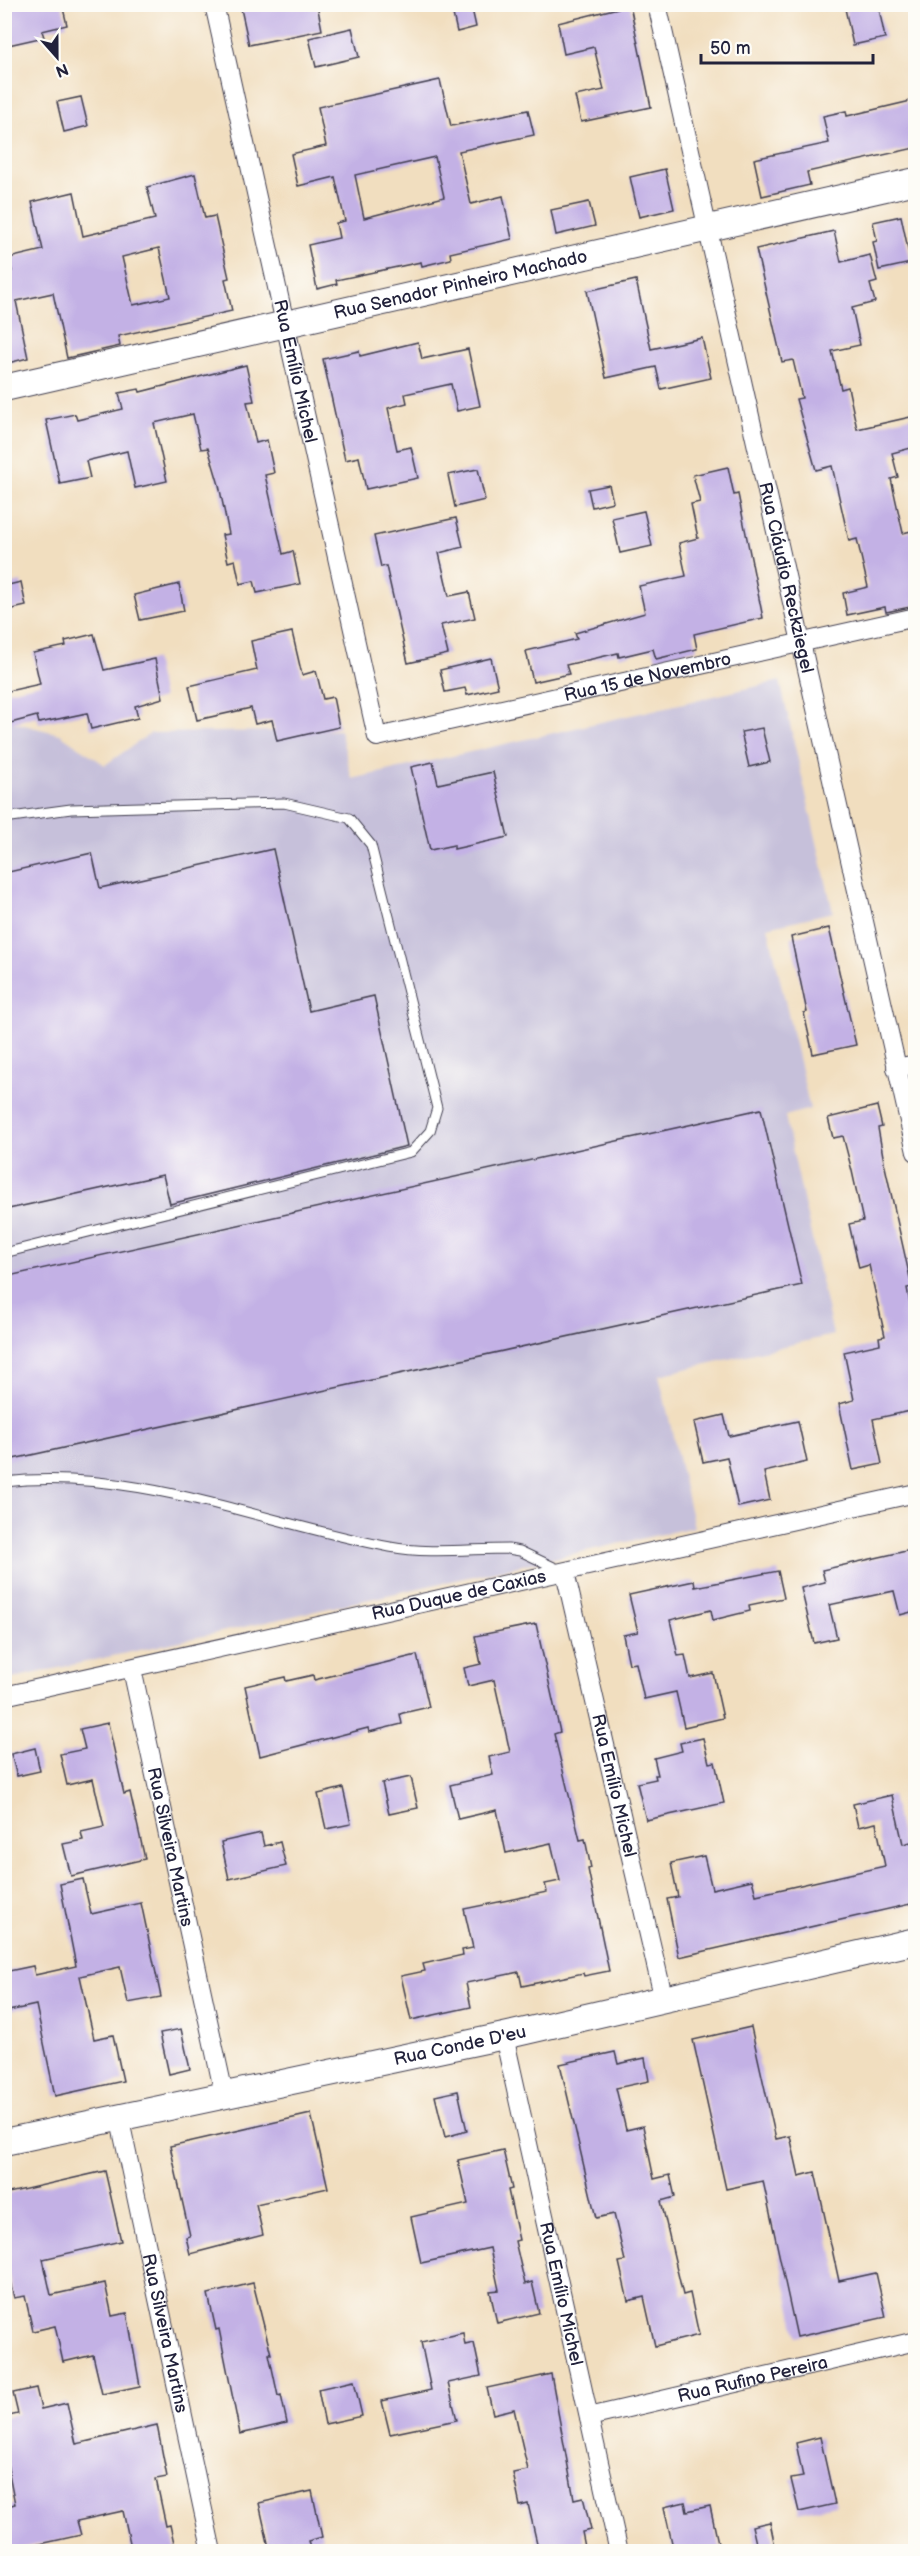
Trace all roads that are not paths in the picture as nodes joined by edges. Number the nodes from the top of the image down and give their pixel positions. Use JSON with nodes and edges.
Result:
{"nodes":[{"id":1,"x":214,"y":4,"type":"edge"},
{"id":2,"x":657,"y":4,"type":"edge"},
{"id":3,"x":915,"y":181,"type":"edge"},
{"id":4,"x":707,"y":228,"type":"junction"},
{"id":5,"x":285,"y":323,"type":"junction"},
{"id":6,"x":4,"y":388,"type":"edge"},
{"id":7,"x":915,"y":617,"type":"edge"},
{"id":8,"x":800,"y":644,"type":"junction"},
{"id":9,"x":377,"y":737,"type":"joint"},
{"id":10,"x":4,"y":818,"type":"edge"},
{"id":11,"x":915,"y":1064,"type":"edge"},
{"id":12,"x":896,"y":1068,"type":"junction"},
{"id":13,"x":915,"y":1152,"type":"edge"},
{"id":14,"x":4,"y":1253,"type":"edge"},
{"id":15,"x":4,"y":1482,"type":"edge"},
{"id":16,"x":915,"y":1493,"type":"edge"},
{"id":17,"x":565,"y":1572,"type":"junction"},
{"id":18,"x":132,"y":1669,"type":"junction"},
{"id":19,"x":4,"y":1696,"type":"edge"},
{"id":20,"x":915,"y":1941,"type":"edge"},
{"id":21,"x":664,"y":2000,"type":"junction"},
{"id":22,"x":504,"y":2036,"type":"junction"},
{"id":23,"x":224,"y":2094,"type":"junction"},
{"id":24,"x":119,"y":2116,"type":"junction"},
{"id":25,"x":4,"y":2142,"type":"edge"},
{"id":26,"x":915,"y":2341,"type":"edge"},
{"id":27,"x":589,"y":2417,"type":"junction"},
{"id":28,"x":212,"y":2552,"type":"edge"},
{"id":29,"x":619,"y":2552,"type":"edge"}],
"edges":[{"from":1,"to":5,"type":"street","name":"Rua Emílio Michel"},
{"from":2,"to":4,"type":"street","name":"Rua Cláudio Reckziegel"},
{"from":3,"to":4,"type":"street","name":"Rua Senador Pinheiro Machado"},
{"from":4,"to":5,"type":"street","name":"Rua Senador Pinheiro Machado"},
{"from":4,"to":8,"type":"street","name":"Rua Cláudio Reckziegel"},
{"from":5,"to":6,"type":"street","name":"Rua Senador Pinheiro Machado"},
{"from":5,"to":9,"type":"street","name":"Rua Emílio Michel"},
{"from":7,"to":8,"type":"street","name":"Rua 15 de Novembro"},
{"from":8,"to":9,"type":"street","name":"Rua 15 de Novembro"},
{"from":8,"to":12,"type":"street","name":"Rua Cláudio Reckziegel"},
{"from":10,"to":14,"type":"lane"},
{"from":11,"to":12,"type":"street"},
{"from":12,"to":13,"type":"street","name":"Rua Cláudio Reckziegel"},
{"from":15,"to":17,"type":"lane"},
{"from":16,"to":17,"type":"street","name":"Rua Duque de Caxias"},
{"from":17,"to":18,"type":"street","name":"Rua Duque de Caxias"},
{"from":17,"to":21,"type":"street","name":"Rua Emílio Michel"},
{"from":18,"to":19,"type":"street","name":"Rua Duque de Caxias"},
{"from":18,"to":23,"type":"street","name":"Rua Silveira Martins"},
{"from":20,"to":21,"type":"street","name":"Rua Conde D'eu"},
{"from":21,"to":22,"type":"street","name":"Rua Conde D'eu"},
{"from":22,"to":23,"type":"street","name":"Rua Conde D'eu"},
{"from":22,"to":27,"type":"street","name":"Rua Emílio Michel"},
{"from":23,"to":24,"type":"street","name":"Rua Conde D'eu"},
{"from":24,"to":25,"type":"street","name":"Rua Conde D'eu"},
{"from":24,"to":28,"type":"street","name":"Rua Silveira Martins"},
{"from":26,"to":27,"type":"street","name":"Rua Rufino Pereira"},
{"from":27,"to":29,"type":"street","name":"Rua Emílio Michel"}]}
